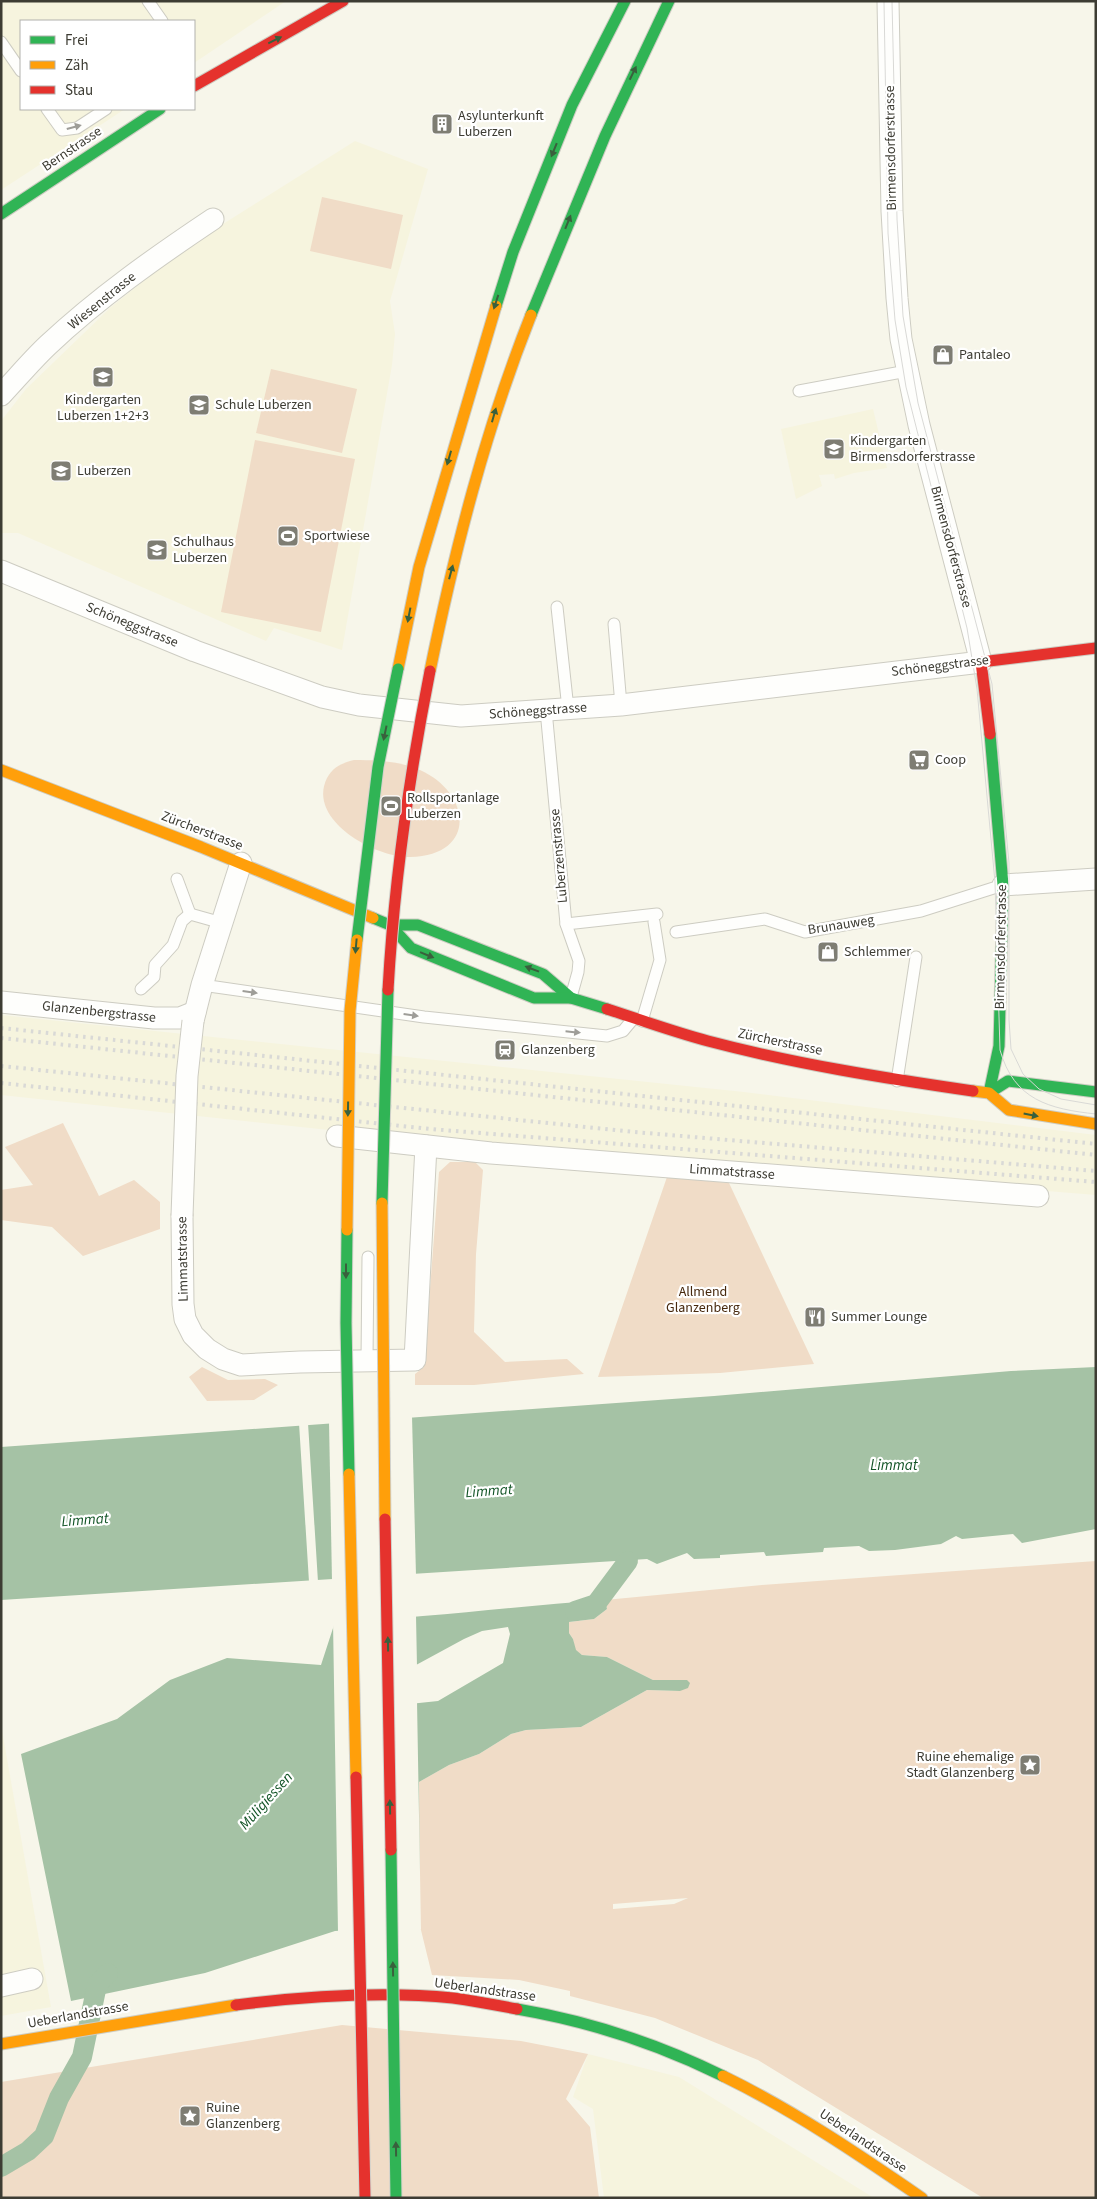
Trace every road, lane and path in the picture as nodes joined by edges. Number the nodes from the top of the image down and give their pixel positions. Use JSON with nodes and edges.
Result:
{"nodes":[{"id":1,"x":148,"y":1,"type":"edge"},
{"id":2,"x":343,"y":1,"type":"edge"},
{"id":3,"x":625,"y":1,"type":"edge"},
{"id":4,"x":669,"y":1,"type":"edge"},
{"id":5,"x":888,"y":1,"type":"edge"},
{"id":6,"x":161,"y":20,"type":"edge"},
{"id":7,"x":268,"y":30,"type":"dead end"},
{"id":8,"x":1,"y":42,"type":"edge"},
{"id":9,"x":231,"y":62,"type":"junction"},
{"id":10,"x":580,"y":64,"type":"dead end"},
{"id":11,"x":20,"y":70,"type":"edge"},
{"id":12,"x":195,"y":85,"type":"edge"},
{"id":13,"x":572,"y":105,"type":"junction"},
{"id":14,"x":48,"y":110,"type":"edge"},
{"id":15,"x":104,"y":110,"type":"edge"},
{"id":16,"x":158,"y":110,"type":"edge"},
{"id":17,"x":1,"y":214,"type":"edge"},
{"id":18,"x":213,"y":219,"type":"dead end"},
{"id":19,"x":907,"y":370,"type":"junction"},
{"id":20,"x":799,"y":391,"type":"dead end"},
{"id":21,"x":1,"y":395,"type":"edge"},
{"id":22,"x":1,"y":572,"type":"edge"},
{"id":23,"x":557,"y":608,"type":"dead end"},
{"id":24,"x":614,"y":624,"type":"dead end"},
{"id":25,"x":1096,"y":648,"type":"edge"},
{"id":26,"x":981,"y":662,"type":"junction"},
{"id":27,"x":621,"y":705,"type":"junction"},
{"id":28,"x":568,"y":709,"type":"junction"},
{"id":29,"x":546,"y":710,"type":"junction"},
{"id":30,"x":1,"y":770,"type":"edge"},
{"id":31,"x":241,"y":863,"type":"junction"},
{"id":32,"x":177,"y":879,"type":"dead end"},
{"id":33,"x":1096,"y":879,"type":"edge"},
{"id":34,"x":1003,"y":885,"type":"junction"},
{"id":35,"x":190,"y":914,"type":"junction"},
{"id":36,"x":222,"y":924,"type":"junction"},
{"id":37,"x":566,"y":924,"type":"junction"},
{"id":38,"x":390,"y":925,"type":"junction"},
{"id":39,"x":676,"y":932,"type":"dead end"},
{"id":40,"x":916,"y":957,"type":"dead end"},
{"id":41,"x":202,"y":985,"type":"junction"},
{"id":42,"x":141,"y":989,"type":"dead end"},
{"id":43,"x":571,"y":998,"type":"junction"},
{"id":44,"x":1,"y":1002,"type":"edge"},
{"id":45,"x":194,"y":1016,"type":"junction"},
{"id":46,"x":638,"y":1020,"type":"junction"},
{"id":47,"x":898,"y":1080,"type":"junction"},
{"id":48,"x":1096,"y":1092,"type":"edge"},
{"id":49,"x":989,"y":1093,"type":"junction"},
{"id":50,"x":1096,"y":1124,"type":"edge"},
{"id":51,"x":337,"y":1136,"type":"joint"},
{"id":52,"x":426,"y":1146,"type":"junction"},
{"id":53,"x":336,"y":1196,"type":"dead end"},
{"id":54,"x":1038,"y":1196,"type":"dead end"},
{"id":55,"x":369,"y":1246,"type":"dead end"},
{"id":56,"x":368,"y":1361,"type":"junction"},
{"id":57,"x":32,"y":1979,"type":"dead end"},
{"id":58,"x":1,"y":1986,"type":"edge"},
{"id":59,"x":1,"y":2044,"type":"edge"},
{"id":60,"x":365,"y":2198,"type":"edge"},
{"id":61,"x":396,"y":2198,"type":"edge"},
{"id":62,"x":922,"y":2198,"type":"edge"}],
"edges":[{"from":1,"to":6,"type":"lane"},
{"from":9,"to":2,"type":"main road","one_way":true},
{"from":3,"to":13,"type":"main road"},
{"from":61,"to":4,"type":"main road","one_way":true,"bridge":true},
{"from":5,"to":19,"type":"street","name":"Birmensdorferstrasse"},
{"from":7,"to":9,"type":"main road"},
{"from":8,"to":11,"type":"lane"},
{"from":9,"to":12,"type":"main road"},
{"from":10,"to":13,"type":"main road"},
{"from":13,"to":60,"type":"main road","one_way":true,"bridge":true},
{"from":14,"to":15,"type":"lane","one_way":true},
{"from":16,"to":17,"type":"main road","name":"Bernstrasse"},
{"from":18,"to":21,"type":"street","name":"Wiesenstrasse"},
{"from":19,"to":20,"type":"lane"},
{"from":19,"to":26,"type":"street","name":"Birmensdorferstrasse"},
{"from":22,"to":29,"type":"street","name":"Schöneggstrasse"},
{"from":23,"to":28,"type":"lane"},
{"from":24,"to":27,"type":"lane"},
{"from":25,"to":26,"type":"main road","name":"Schöneggstrasse"},
{"from":26,"to":27,"type":"street","name":"Schöneggstrasse"},
{"from":26,"to":34,"type":"main road","name":"Birmensdorferstrasse"},
{"from":27,"to":28,"type":"street","name":"Schöneggstrasse"},
{"from":28,"to":29,"type":"street","name":"Schöneggstrasse"},
{"from":29,"to":37,"type":"lane","name":"Luberzenstrasse"},
{"from":30,"to":31,"type":"main road","name":"Zürcherstrasse"},
{"from":31,"to":36,"type":"street","name":"Limmatstrasse"},
{"from":31,"to":38,"type":"main road","name":"Zürcherstrasse"},
{"from":32,"to":35,"type":"lane"},
{"from":33,"to":34,"type":"street"},
{"from":34,"to":39,"type":"lane","name":"Brunauweg"},
{"from":34,"to":49,"type":"main road","name":"Birmensdorferstrasse"},
{"from":35,"to":36,"type":"lane"},
{"from":35,"to":42,"type":"lane"},
{"from":36,"to":41,"type":"street","name":"Limmatstrasse"},
{"from":37,"to":43,"type":"lane","name":"Luberzenstrasse"},
{"from":37,"to":46,"type":"lane"},
{"from":43,"to":38,"type":"main road","name":"Zürcherstrasse","one_way":true},
{"from":38,"to":43,"type":"main road","name":"Zürcherstrasse","one_way":true},
{"from":40,"to":47,"type":"lane"},
{"from":41,"to":45,"type":"street","name":"Limmatstrasse"},
{"from":41,"to":46,"type":"lane","one_way":true},
{"from":43,"to":46,"type":"main road","name":"Zürcherstrasse"},
{"from":44,"to":45,"type":"street","name":"Glanzenbergstrasse"},
{"from":45,"to":56,"type":"street","name":"Limmatstrasse","bridge":true},
{"from":46,"to":47,"type":"main road","name":"Zürcherstrasse"},
{"from":47,"to":49,"type":"main road","name":"Zürcherstrasse"},
{"from":48,"to":49,"type":"main road"},
{"from":49,"to":50,"type":"main road","one_way":true},
{"from":51,"to":52,"type":"street","name":"Limmatstrasse"},
{"from":51,"to":53,"type":"lane"},
{"from":52,"to":54,"type":"street","name":"Limmatstrasse"},
{"from":52,"to":56,"type":"street","name":"Limmatstrasse"},
{"from":55,"to":56,"type":"lane"},
{"from":57,"to":58,"type":"street"},
{"from":59,"to":62,"type":"main road","name":"Ueberlandstrasse"}]}
